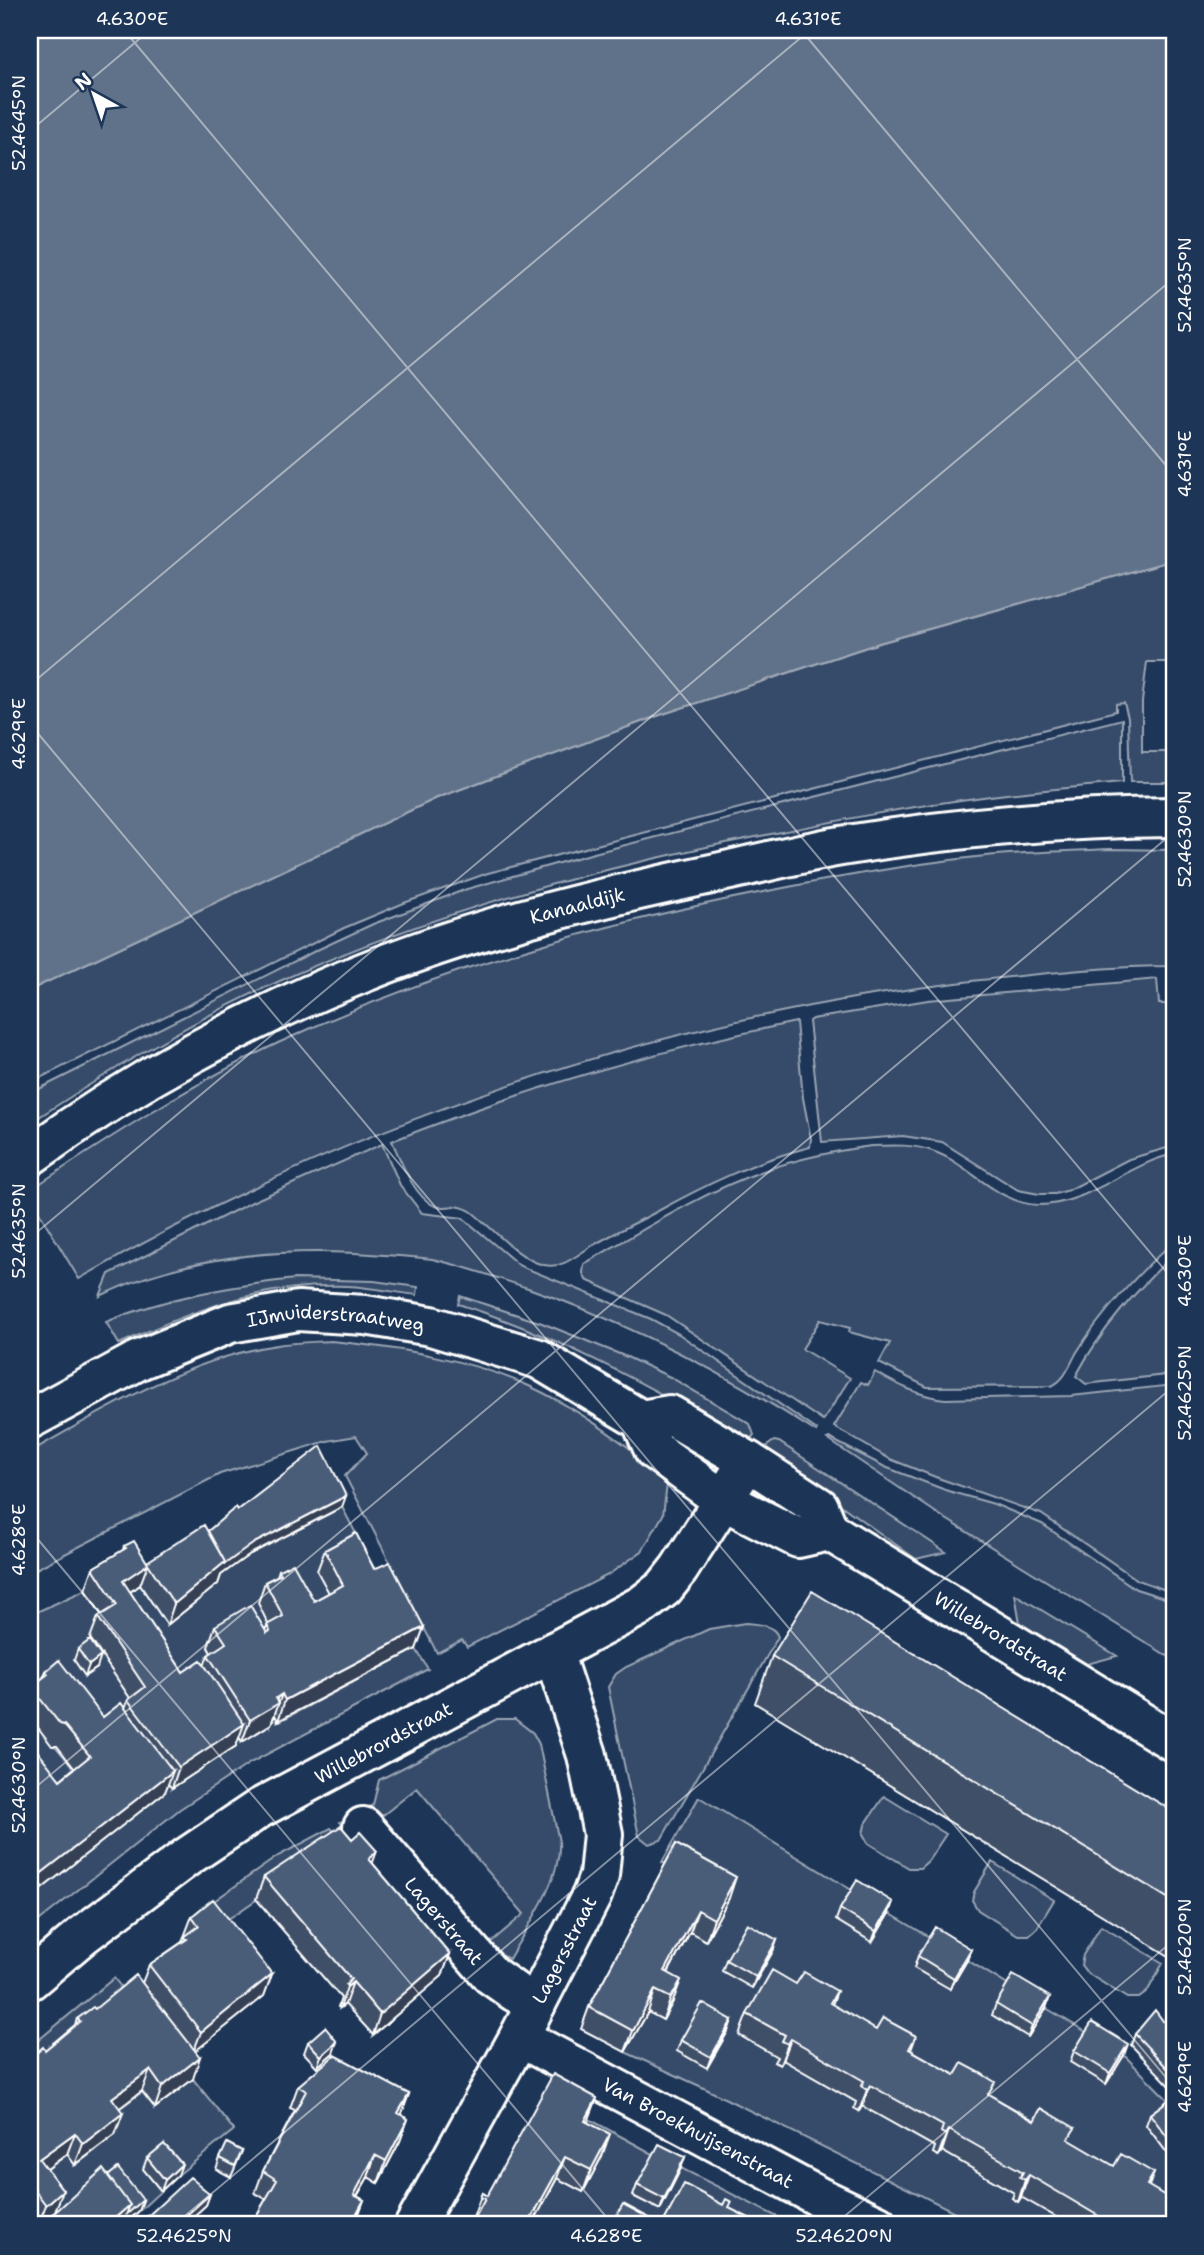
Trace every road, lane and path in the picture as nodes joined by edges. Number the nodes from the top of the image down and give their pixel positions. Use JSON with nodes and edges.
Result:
{"nodes":[{"id":1,"x":1174,"y":817,"type":"edge"},
{"id":2,"x":30,"y":1156,"type":"edge"},
{"id":3,"x":30,"y":1419,"type":"edge"},
{"id":4,"x":641,"y":1420,"type":"junction"},
{"id":5,"x":748,"y":1461,"type":"junction"},
{"id":6,"x":723,"y":1500,"type":"junction"},
{"id":7,"x":829,"y":1531,"type":"junction"},
{"id":8,"x":553,"y":1653,"type":"junction"},
{"id":9,"x":1174,"y":1742,"type":"edge"},
{"id":10,"x":363,"y":1827,"type":"dead end"},
{"id":11,"x":30,"y":1980,"type":"edge"},
{"id":12,"x":527,"y":2020,"type":"junction"},
{"id":13,"x":415,"y":2225,"type":"edge"},
{"id":14,"x":878,"y":2225,"type":"edge"}],
"edges":[{"from":1,"to":2,"type":"street","name":"Kanaaldijk"},
{"from":3,"to":4,"type":"street","name":"IJmuiderstraatweg"},
{"from":4,"to":5,"type":"street"},
{"from":4,"to":6,"type":"street"},
{"from":5,"to":6,"type":"street","name":"Willebrordstraat"},
{"from":5,"to":7,"type":"street","name":"Willebrordstraat"},
{"from":6,"to":7,"type":"street"},
{"from":6,"to":8,"type":"street","name":"Willebrordstraat"},
{"from":7,"to":9,"type":"street","name":"Willebrordstraat"},
{"from":8,"to":11,"type":"street","name":"Willebrordstraat"},
{"from":8,"to":12,"type":"street","name":"Lagersstraat"},
{"from":10,"to":12,"type":"street","name":"Lagerstraat"},
{"from":12,"to":13,"type":"street","name":"Lagersstraat"},
{"from":12,"to":14,"type":"street","name":"Van Broekhuijsenstraat"}]}
